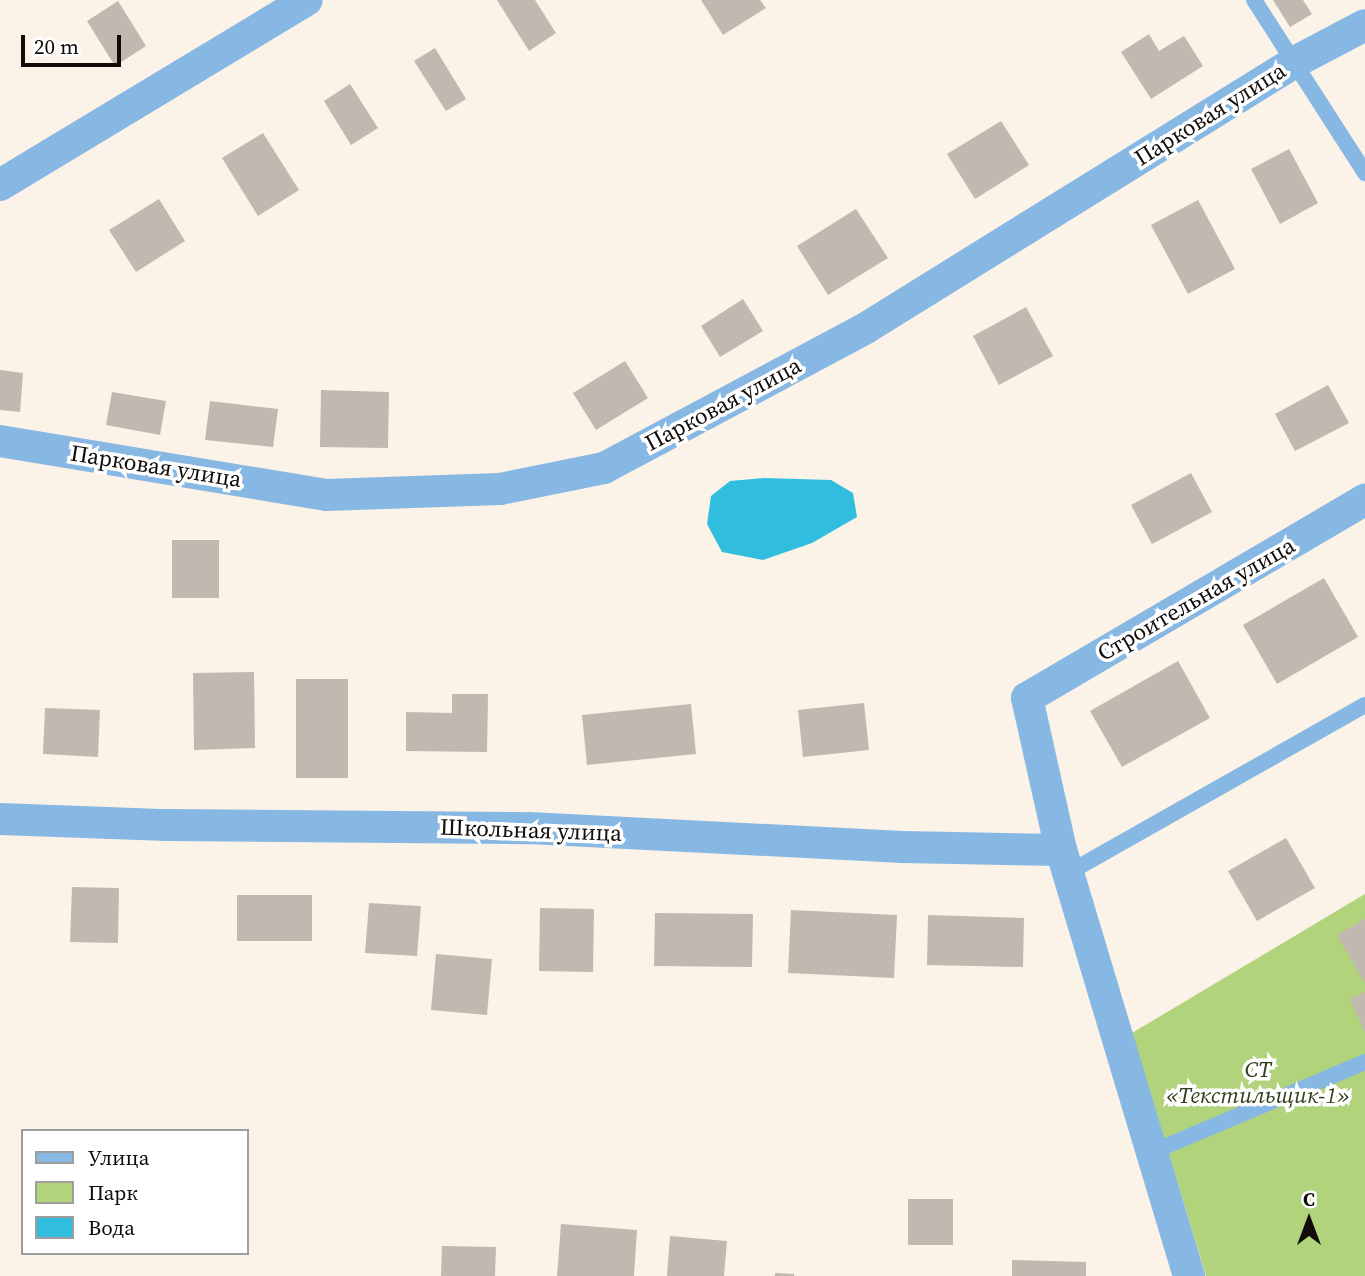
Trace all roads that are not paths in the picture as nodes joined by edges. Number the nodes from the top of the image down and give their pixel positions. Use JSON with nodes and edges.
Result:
{"nodes":[{"id":1,"x":307,"y":0,"type":"edge"},
{"id":2,"x":1254,"y":0,"type":"edge"},
{"id":3,"x":1365,"y":24,"type":"edge"},
{"id":4,"x":1293,"y":63,"type":"junction"},
{"id":5,"x":1365,"y":173,"type":"edge"},
{"id":6,"x":0,"y":185,"type":"edge"},
{"id":7,"x":0,"y":441,"type":"edge"},
{"id":8,"x":1365,"y":500,"type":"edge"},
{"id":9,"x":1365,"y":705,"type":"edge"},
{"id":10,"x":0,"y":819,"type":"edge"},
{"id":11,"x":1064,"y":862,"type":"junction"},
{"id":12,"x":1365,"y":1062,"type":"edge"},
{"id":13,"x":1152,"y":1152,"type":"junction"},
{"id":14,"x":1189,"y":1276,"type":"edge"}],
"edges":[{"from":1,"to":6,"type":"street"},
{"from":2,"to":4,"type":"lane"},
{"from":3,"to":4,"type":"street","name":"Парковая улица"},
{"from":4,"to":5,"type":"lane"},
{"from":4,"to":7,"type":"street","name":"Парковая улица"},
{"from":8,"to":11,"type":"street","name":"Строительная улица"},
{"from":9,"to":11,"type":"lane"},
{"from":10,"to":11,"type":"street","name":"Школьная улица"},
{"from":11,"to":13,"type":"street"},
{"from":12,"to":13,"type":"lane"},
{"from":13,"to":14,"type":"street"}]}
